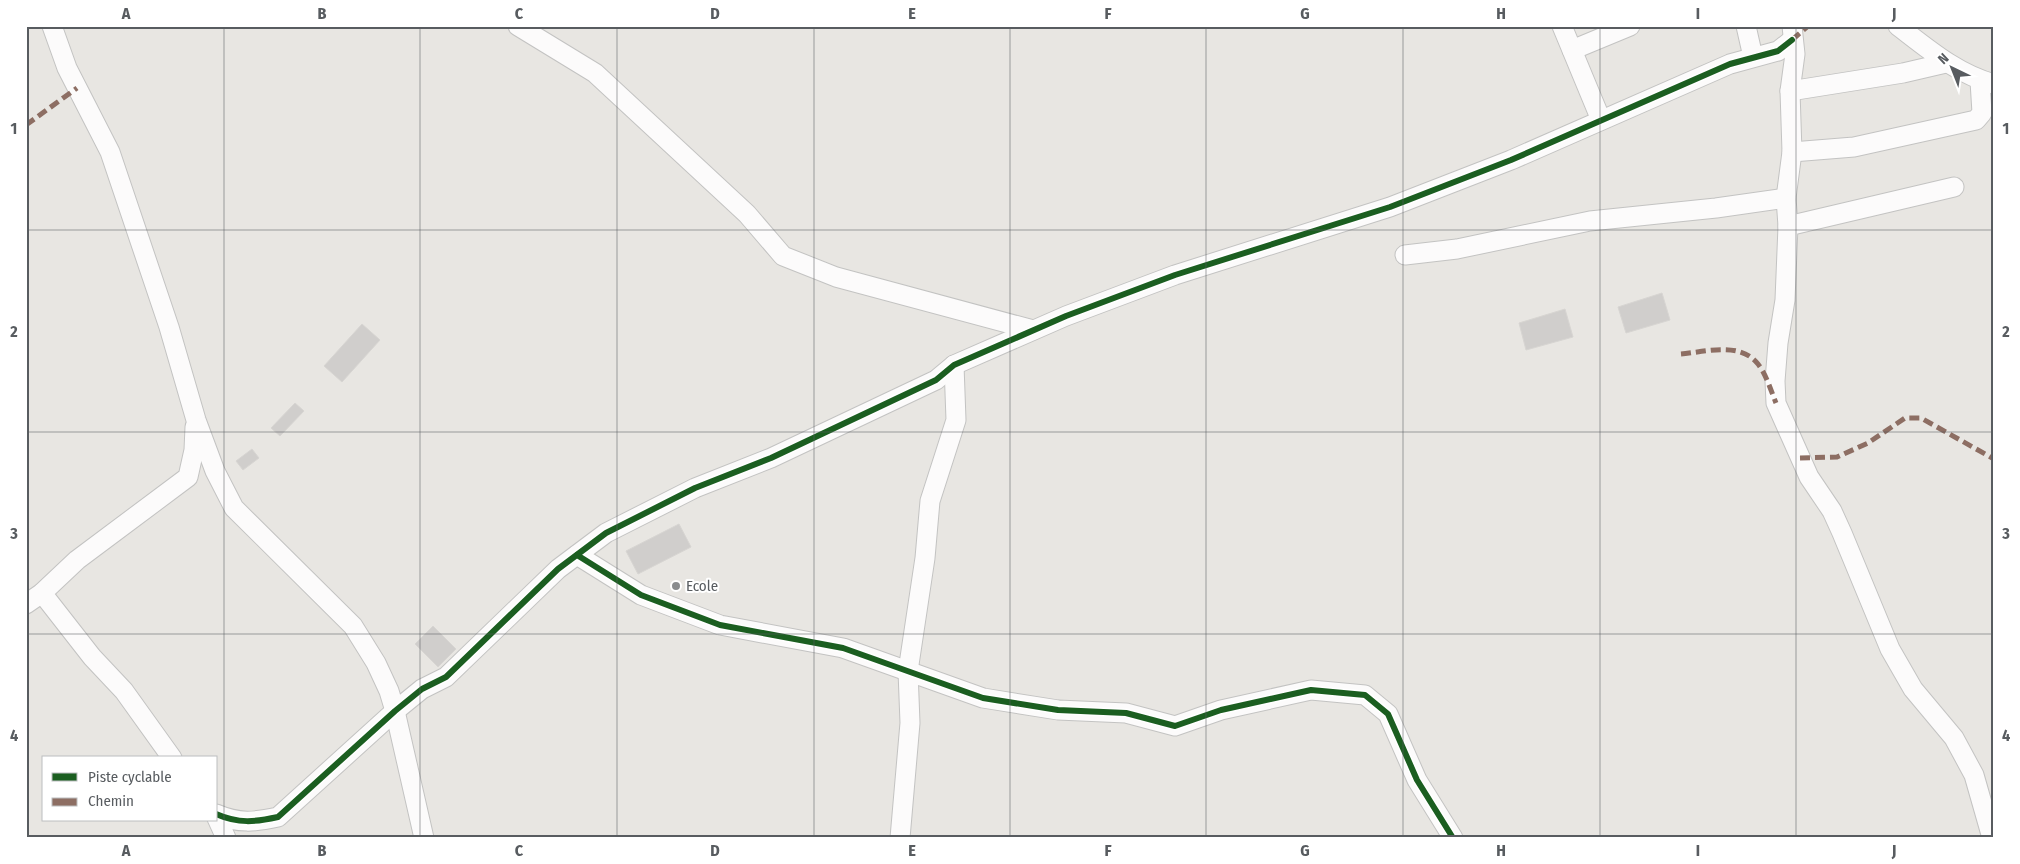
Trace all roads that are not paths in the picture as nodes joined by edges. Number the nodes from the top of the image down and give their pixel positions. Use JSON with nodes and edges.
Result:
{"nodes":[{"id":1,"x":52,"y":26,"type":"edge"},
{"id":2,"x":518,"y":26,"type":"edge"},
{"id":3,"x":1562,"y":26,"type":"edge"},
{"id":4,"x":1630,"y":26,"type":"edge"},
{"id":5,"x":1746,"y":26,"type":"edge"},
{"id":6,"x":1898,"y":26,"type":"edge"},
{"id":7,"x":1792,"y":33,"type":"edge"},
{"id":8,"x":1572,"y":50,"type":"junction"},
{"id":9,"x":1753,"y":57,"type":"junction"},
{"id":10,"x":1946,"y":63,"type":"junction"},
{"id":11,"x":1987,"y":82,"type":"edge"},
{"id":12,"x":1790,"y":91,"type":"junction"},
{"id":13,"x":1601,"y":120,"type":"junction"},
{"id":14,"x":1792,"y":152,"type":"junction"},
{"id":15,"x":1954,"y":187,"type":"dead end"},
{"id":16,"x":1786,"y":198,"type":"junction"},
{"id":17,"x":1788,"y":226,"type":"junction"},
{"id":18,"x":1405,"y":255,"type":"dead end"},
{"id":19,"x":1033,"y":330,"type":"junction"},
{"id":20,"x":954,"y":365,"type":"junction"},
{"id":21,"x":196,"y":420,"type":"junction"},
{"id":22,"x":188,"y":477,"type":"junction"},
{"id":23,"x":222,"y":485,"type":"junction"},
{"id":24,"x":577,"y":555,"type":"junction"},
{"id":25,"x":42,"y":593,"type":"junction"},
{"id":26,"x":26,"y":604,"type":"edge"},
{"id":27,"x":908,"y":671,"type":"junction"},
{"id":28,"x":395,"y":711,"type":"junction"},
{"id":29,"x":171,"y":756,"type":"edge"},
{"id":30,"x":218,"y":816,"type":"edge"},
{"id":31,"x":218,"y":820,"type":"edge"},
{"id":32,"x":226,"y":838,"type":"edge"},
{"id":33,"x":424,"y":838,"type":"edge"},
{"id":34,"x":900,"y":838,"type":"edge"},
{"id":35,"x":1453,"y":838,"type":"edge"},
{"id":36,"x":1992,"y":838,"type":"edge"}],
"edges":[{"from":1,"to":21,"type":"street"},
{"from":2,"to":19,"type":"street"},
{"from":3,"to":8,"type":"street"},
{"from":4,"to":8,"type":"street"},
{"from":5,"to":9,"type":"street"},
{"from":6,"to":10,"type":"street"},
{"from":7,"to":9,"type":"street"},
{"from":7,"to":12,"type":"street"},
{"from":8,"to":13,"type":"street"},
{"from":9,"to":13,"type":"street"},
{"from":10,"to":11,"type":"street"},
{"from":10,"to":12,"type":"street"},
{"from":11,"to":14,"type":"street"},
{"from":12,"to":14,"type":"street"},
{"from":13,"to":19,"type":"street"},
{"from":14,"to":16,"type":"street"},
{"from":15,"to":17,"type":"street"},
{"from":16,"to":17,"type":"street"},
{"from":16,"to":18,"type":"street"},
{"from":17,"to":36,"type":"street"},
{"from":19,"to":20,"type":"street"},
{"from":20,"to":24,"type":"street"},
{"from":20,"to":27,"type":"street"},
{"from":21,"to":22,"type":"street"},
{"from":21,"to":23,"type":"street"},
{"from":22,"to":23,"type":"street"},
{"from":22,"to":25,"type":"street"},
{"from":23,"to":28,"type":"street"},
{"from":24,"to":27,"type":"street"},
{"from":24,"to":28,"type":"street"},
{"from":25,"to":26,"type":"street"},
{"from":25,"to":29,"type":"street"},
{"from":27,"to":34,"type":"street"},
{"from":27,"to":35,"type":"street"},
{"from":28,"to":30,"type":"street"},
{"from":28,"to":33,"type":"street"},
{"from":31,"to":32,"type":"street"}]}
